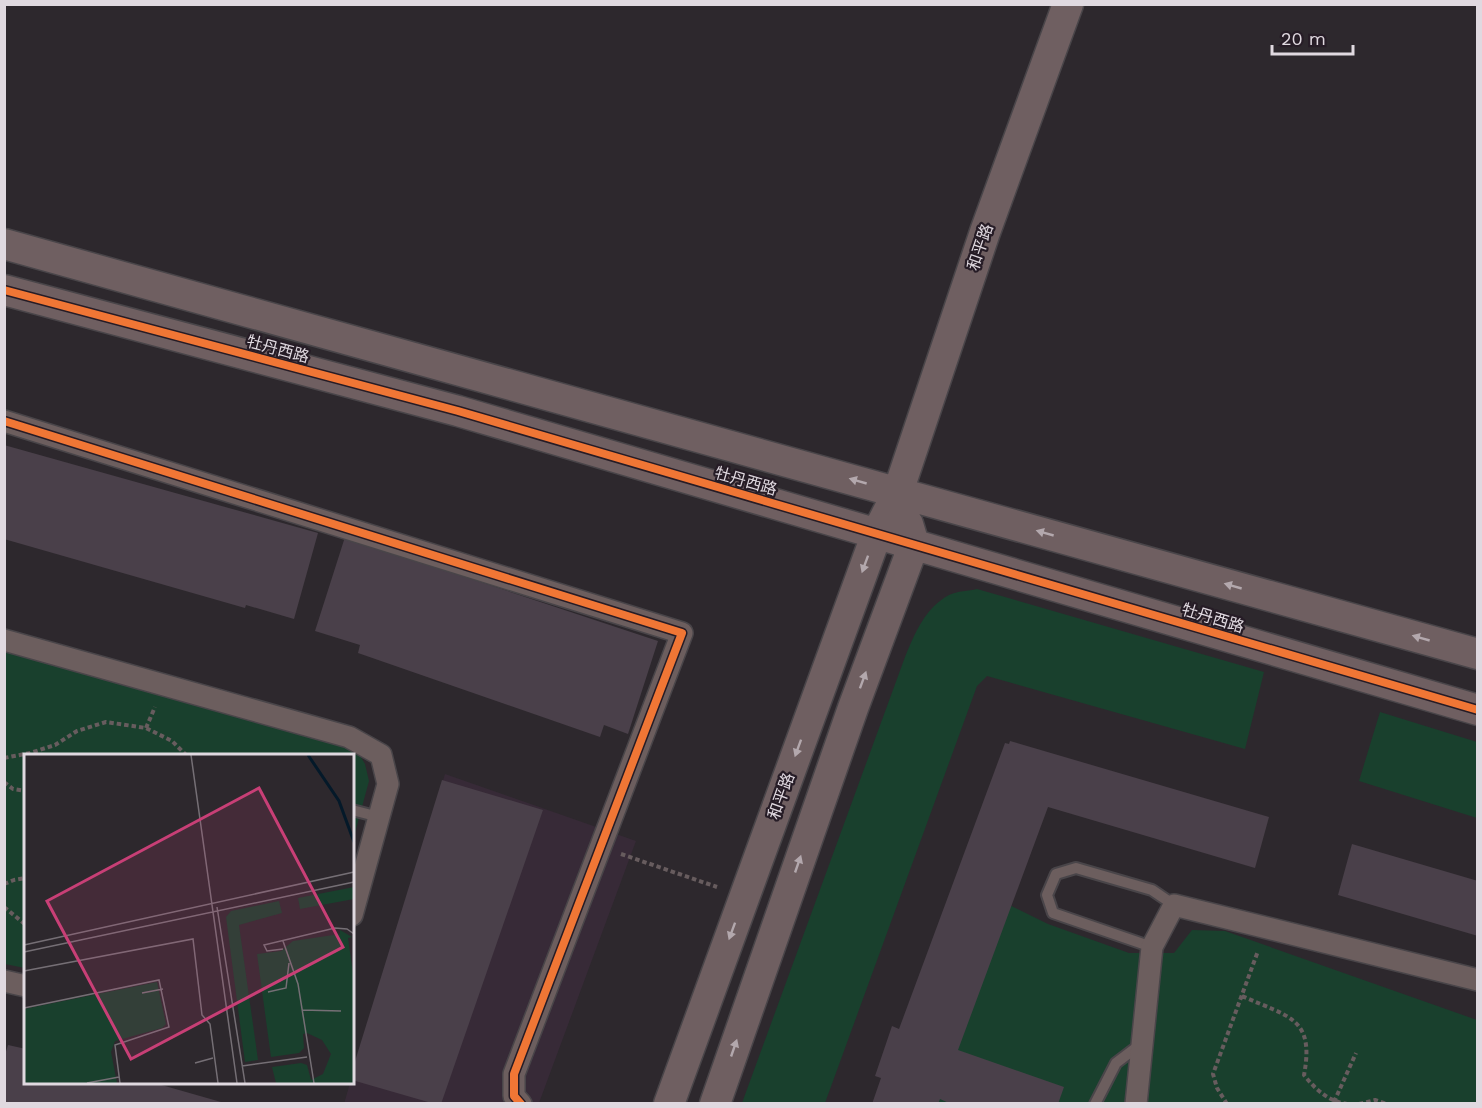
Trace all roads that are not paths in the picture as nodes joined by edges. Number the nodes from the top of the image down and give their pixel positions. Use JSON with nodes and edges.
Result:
{"nodes":[{"id":1,"x":1068,"y":4,"type":"edge"},
{"id":2,"x":4,"y":244,"type":"edge"},
{"id":3,"x":4,"y":290,"type":"edge"},
{"id":4,"x":4,"y":421,"type":"edge"},
{"id":5,"x":898,"y":492,"type":"junction"},
{"id":6,"x":877,"y":533,"type":"junction"},
{"id":7,"x":914,"y":544,"type":"junction"},
{"id":8,"x":4,"y":640,"type":"edge"},
{"id":9,"x":1478,"y":654,"type":"edge"},
{"id":10,"x":1478,"y":710,"type":"edge"},
{"id":11,"x":354,"y":811,"type":"edge"},
{"id":12,"x":379,"y":817,"type":"junction"},
{"id":13,"x":1174,"y":905,"type":"junction"},
{"id":14,"x":354,"y":908,"type":"edge"},
{"id":15,"x":1152,"y":947,"type":"junction"},
{"id":16,"x":1478,"y":980,"type":"edge"},
{"id":17,"x":4,"y":981,"type":"edge"},
{"id":18,"x":24,"y":986,"type":"edge"},
{"id":19,"x":1141,"y":1044,"type":"junction"},
{"id":20,"x":521,"y":1104,"type":"edge"},
{"id":21,"x":669,"y":1104,"type":"edge"},
{"id":22,"x":715,"y":1104,"type":"edge"},
{"id":23,"x":1095,"y":1104,"type":"edge"},
{"id":24,"x":1136,"y":1104,"type":"edge"}],
"edges":[{"from":1,"to":5,"type":"street","name":"和平路"},
{"from":5,"to":2,"type":"street","name":"牡丹西路","one_way":true},
{"from":3,"to":6,"type":"street","name":"牡丹西路"},
{"from":4,"to":20,"type":"street"},
{"from":5,"to":6,"type":"street","name":"和平路"},
{"from":5,"to":7,"type":"street"},
{"from":9,"to":5,"type":"street","name":"牡丹西路","one_way":true},
{"from":6,"to":7,"type":"street","name":"牡丹西路"},
{"from":6,"to":21,"type":"street","name":"和平路","one_way":true},
{"from":7,"to":10,"type":"street","name":"牡丹西路"},
{"from":22,"to":7,"type":"street","one_way":true},
{"from":8,"to":12,"type":"street"},
{"from":11,"to":12,"type":"lane"},
{"from":12,"to":14,"type":"street"},
{"from":13,"to":15,"type":"street"},
{"from":13,"to":15,"type":"lane"},
{"from":13,"to":16,"type":"street"},
{"from":15,"to":19,"type":"street"},
{"from":17,"to":18,"type":"street"},
{"from":19,"to":23,"type":"lane"},
{"from":19,"to":24,"type":"street"}]}
